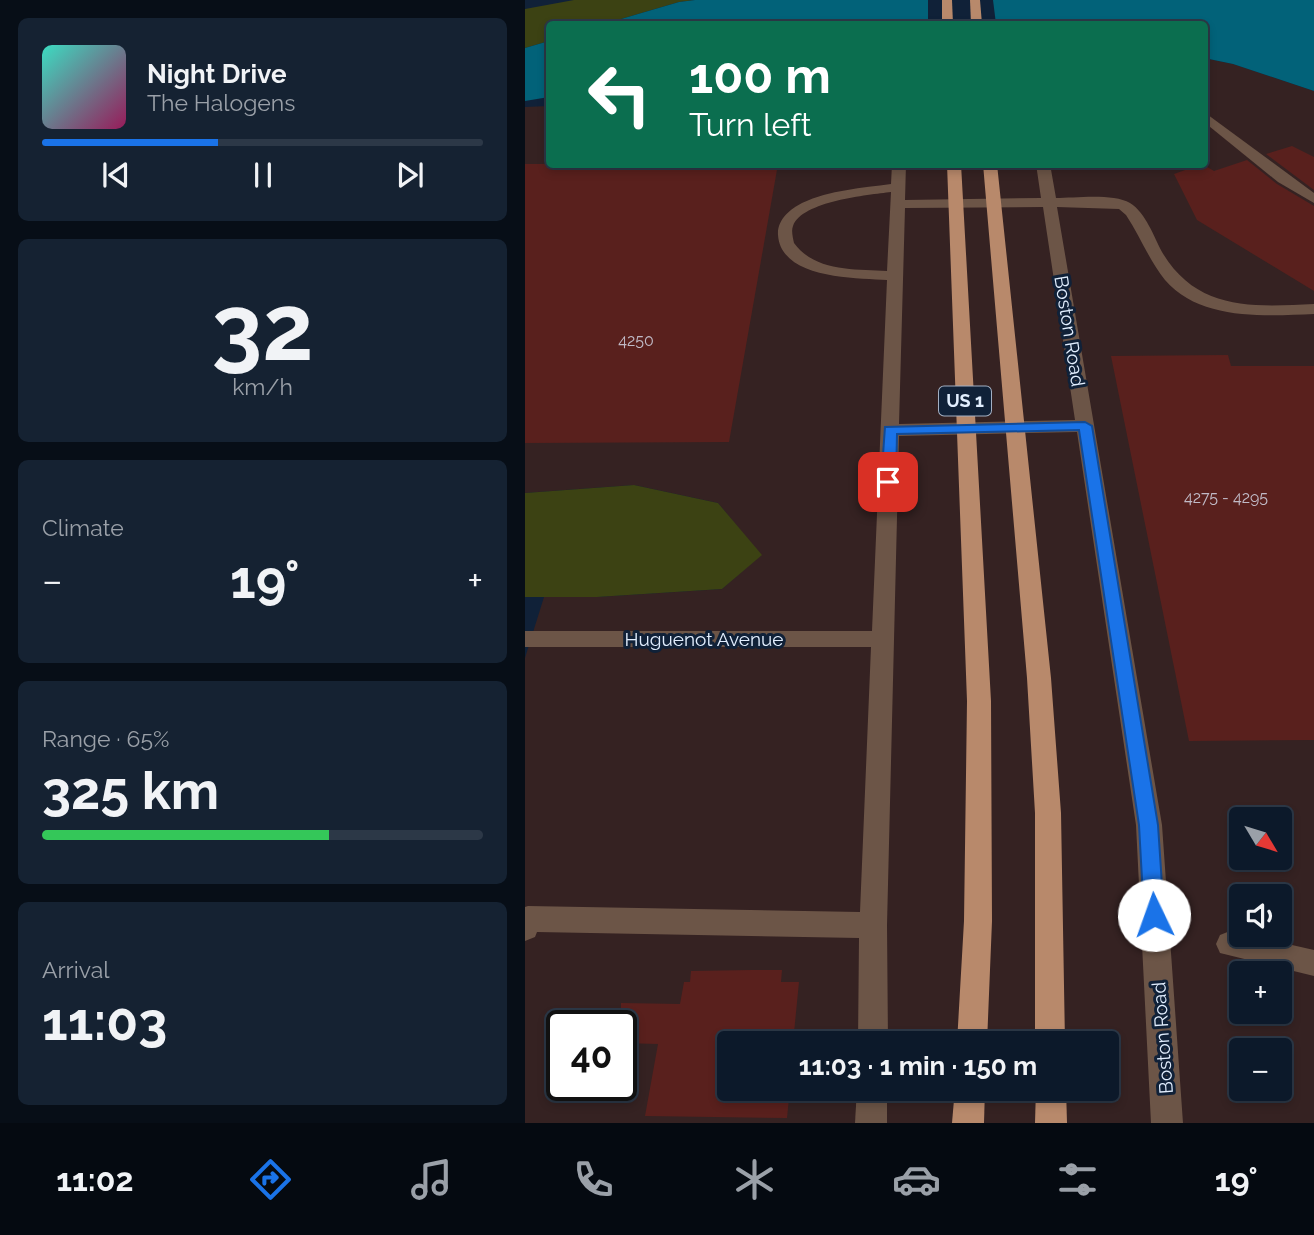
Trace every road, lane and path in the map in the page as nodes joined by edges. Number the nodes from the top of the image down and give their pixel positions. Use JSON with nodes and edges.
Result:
{"nodes":[{"id":1,"x":947,"y":0,"type":"edge"},
{"id":2,"x":975,"y":0,"type":"edge"},
{"id":3,"x":948,"y":21,"type":"edge"},
{"id":4,"x":977,"y":21,"type":"edge"},
{"id":5,"x":1208,"y":119,"type":"edge"},
{"id":6,"x":898,"y":168,"type":"edge"},
{"id":7,"x":954,"y":168,"type":"edge"},
{"id":8,"x":990,"y":168,"type":"edge"},
{"id":9,"x":1045,"y":168,"type":"edge"},
{"id":10,"x":898,"y":196,"type":"junction"},
{"id":11,"x":1314,"y":199,"type":"edge"},
{"id":12,"x":1049,"y":202,"type":"junction"},
{"id":13,"x":895,"y":276,"type":"junction"},
{"id":14,"x":1314,"y":309,"type":"edge"},
{"id":15,"x":1085,"y":426,"type":"junction"},
{"id":16,"x":890,"y":430,"type":"junction"},
{"id":17,"x":525,"y":639,"type":"edge"},
{"id":18,"x":883,"y":639,"type":"junction"},
{"id":19,"x":873,"y":925,"type":"junction"},
{"id":20,"x":525,"y":928,"type":"edge"},
{"id":21,"x":1243,"y":947,"type":"edge"},
{"id":22,"x":1314,"y":963,"type":"edge"},
{"id":23,"x":873,"y":1031,"type":"edge"},
{"id":24,"x":973,"y":1031,"type":"edge"},
{"id":25,"x":1050,"y":1031,"type":"edge"},
{"id":26,"x":872,"y":1101,"type":"edge"},
{"id":27,"x":969,"y":1101,"type":"edge"},
{"id":28,"x":1051,"y":1101,"type":"edge"},
{"id":29,"x":871,"y":1123,"type":"edge"},
{"id":30,"x":968,"y":1123,"type":"edge"},
{"id":31,"x":1051,"y":1123,"type":"edge"},
{"id":32,"x":1167,"y":1123,"type":"edge"}],
"edges":[{"from":1,"to":3,"type":"main road"},
{"from":2,"to":4,"type":"main road"},
{"from":5,"to":11,"type":"street"},
{"from":6,"to":10,"type":"street"},
{"from":7,"to":24,"type":"main road","number":"US 1"},
{"from":8,"to":25,"type":"main road","number":"US 1"},
{"from":9,"to":12,"type":"street","name":"Boston Road"},
{"from":10,"to":12,"type":"street"},
{"from":10,"to":13,"type":"street"},
{"from":10,"to":13,"type":"street"},
{"from":12,"to":14,"type":"street"},
{"from":12,"to":15,"type":"street","name":"Boston Road"},
{"from":13,"to":16,"type":"street"},
{"from":15,"to":16,"type":"street"},
{"from":15,"to":32,"type":"street","name":"Boston Road"},
{"from":16,"to":18,"type":"street"},
{"from":17,"to":18,"type":"street","name":"Huguenot Avenue"},
{"from":18,"to":19,"type":"street"},
{"from":19,"to":20,"type":"street"},
{"from":19,"to":23,"type":"street"},
{"from":21,"to":22,"type":"street"},
{"from":26,"to":29,"type":"street"},
{"from":27,"to":30,"type":"main road"},
{"from":28,"to":31,"type":"main road"}]}
